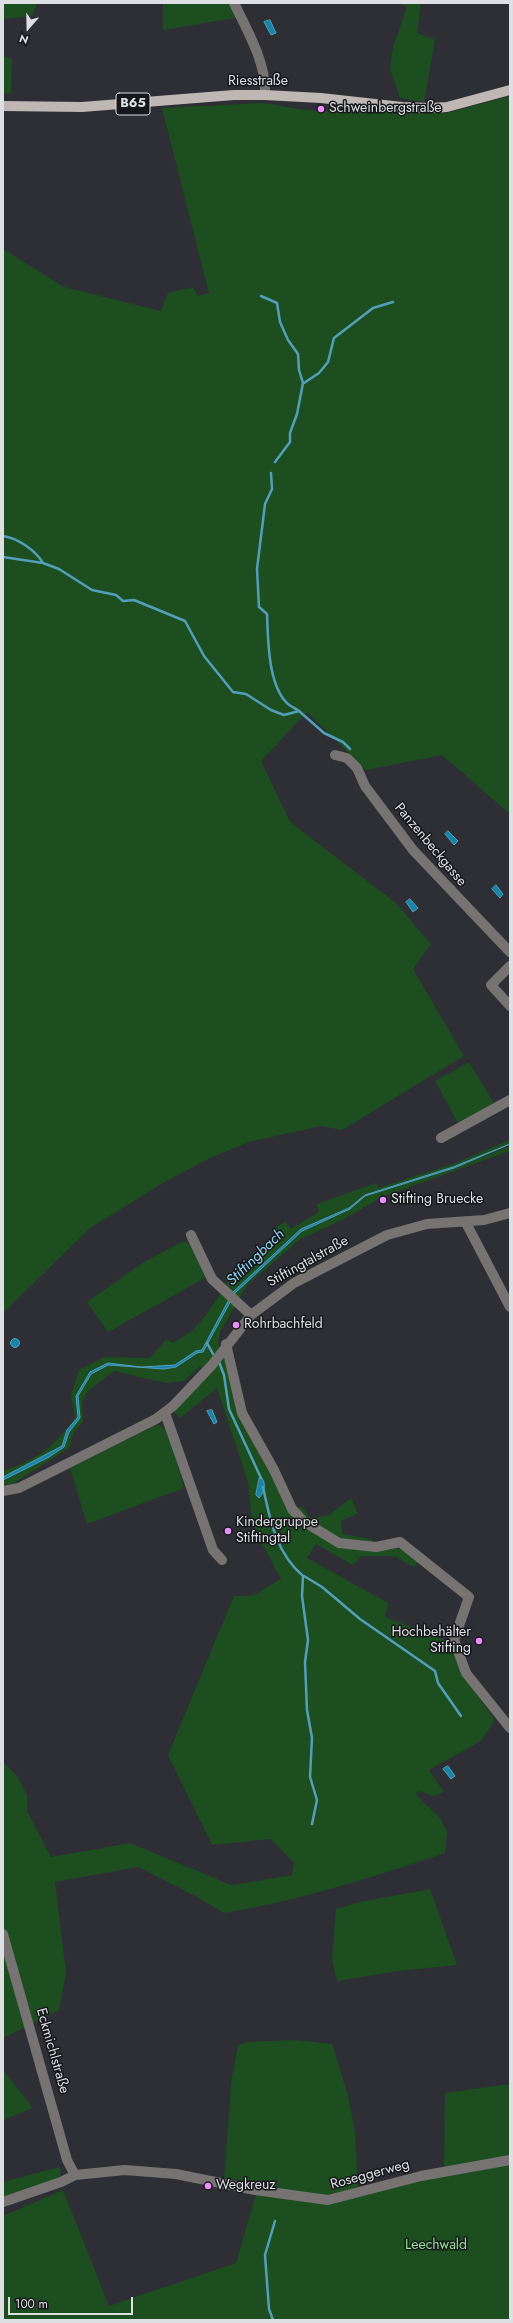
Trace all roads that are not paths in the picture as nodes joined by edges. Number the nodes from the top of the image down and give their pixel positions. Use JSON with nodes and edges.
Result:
{"nodes":[{"id":1,"x":234,"y":3,"type":"edge"},
{"id":2,"x":510,"y":90,"type":"edge"},
{"id":3,"x":265,"y":95,"type":"junction"},
{"id":4,"x":3,"y":106,"type":"edge"},
{"id":5,"x":335,"y":755,"type":"dead end"},
{"id":6,"x":510,"y":952,"type":"edge"},
{"id":7,"x":510,"y":966,"type":"edge"},
{"id":8,"x":510,"y":1006,"type":"edge"},
{"id":9,"x":510,"y":1100,"type":"edge"},
{"id":10,"x":441,"y":1138,"type":"dead end"},
{"id":11,"x":510,"y":1213,"type":"edge"},
{"id":12,"x":466,"y":1222,"type":"junction"},
{"id":13,"x":191,"y":1235,"type":"dead end"},
{"id":14,"x":510,"y":1307,"type":"edge"},
{"id":15,"x":252,"y":1315,"type":"junction"},
{"id":16,"x":226,"y":1344,"type":"junction"},
{"id":17,"x":164,"y":1412,"type":"junction"},
{"id":18,"x":3,"y":1491,"type":"edge"},
{"id":19,"x":222,"y":1560,"type":"dead end"},
{"id":20,"x":510,"y":1728,"type":"edge"},
{"id":21,"x":3,"y":1934,"type":"edge"},
{"id":22,"x":510,"y":2160,"type":"edge"},
{"id":23,"x":75,"y":2175,"type":"junction"},
{"id":24,"x":3,"y":2202,"type":"edge"}],
"edges":[{"from":1,"to":3,"type":"street"},
{"from":2,"to":3,"type":"main road","name":"Riesstraße","number":"B65"},
{"from":3,"to":4,"type":"main road","name":"Riesstraße","number":"B65"},
{"from":5,"to":6,"type":"street","name":"Panzenbeckgasse"},
{"from":7,"to":8,"type":"street"},
{"from":9,"to":10,"type":"street"},
{"from":11,"to":12,"type":"street","name":"Stiftingtalstraße"},
{"from":12,"to":14,"type":"street"},
{"from":12,"to":15,"type":"street","name":"Stiftingtalstraße"},
{"from":13,"to":15,"type":"street"},
{"from":15,"to":16,"type":"street","name":"Stiftingtalstraße"},
{"from":16,"to":17,"type":"street","name":"Stiftingtalstraße"},
{"from":16,"to":20,"type":"street"},
{"from":17,"to":18,"type":"street","name":"Stiftingtalstraße"},
{"from":17,"to":19,"type":"street"},
{"from":21,"to":23,"type":"street","name":"Eckmichlstraße"},
{"from":22,"to":23,"type":"street","name":"Roseggerweg"},
{"from":23,"to":24,"type":"street","name":"Roseggerweg"}]}
